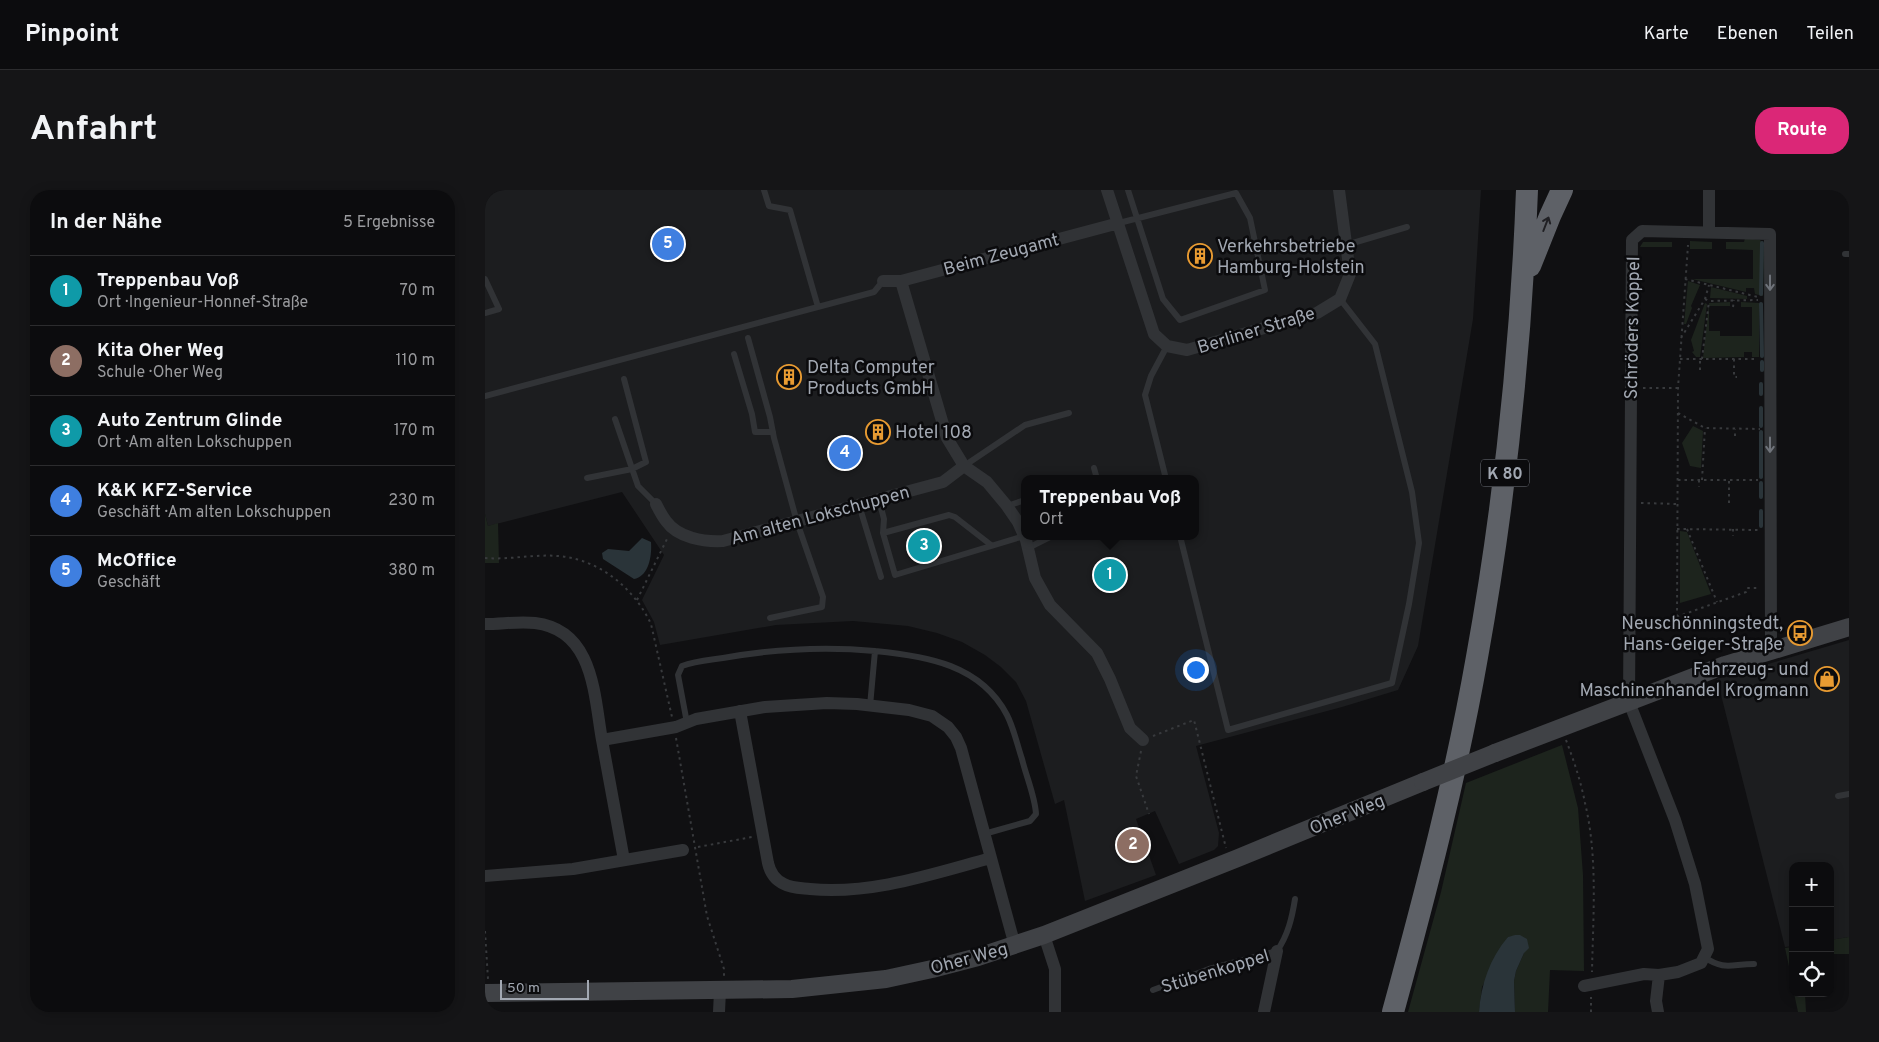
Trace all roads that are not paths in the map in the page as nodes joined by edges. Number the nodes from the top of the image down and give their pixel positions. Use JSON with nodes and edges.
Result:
{"nodes":[{"id":1,"x":764,"y":190,"type":"edge"},
{"id":2,"x":1107,"y":190,"type":"edge"},
{"id":3,"x":1128,"y":190,"type":"edge"},
{"id":4,"x":1339,"y":190,"type":"edge"},
{"id":5,"x":1527,"y":190,"type":"edge"},
{"id":6,"x":1562,"y":190,"type":"edge"},
{"id":7,"x":1709,"y":190,"type":"edge"},
{"id":8,"x":1237,"y":192,"type":"edge"},
{"id":9,"x":1136,"y":219,"type":"junction"},
{"id":10,"x":1119,"y":223,"type":"junction"},
{"id":11,"x":1407,"y":227,"type":"dead end"},
{"id":12,"x":1709,"y":232,"type":"junction"},
{"id":13,"x":1346,"y":245,"type":"junction"},
{"id":14,"x":485,"y":279,"type":"edge"},
{"id":15,"x":883,"y":281,"type":"joint"},
{"id":16,"x":901,"y":281,"type":"junction"},
{"id":17,"x":1522,"y":286,"type":"junction"},
{"id":18,"x":1340,"y":299,"type":"junction"},
{"id":19,"x":818,"y":307,"type":"junction"},
{"id":20,"x":485,"y":313,"type":"edge"},
{"id":21,"x":748,"y":338,"type":"dead end"},
{"id":22,"x":1167,"y":346,"type":"junction"},
{"id":23,"x":734,"y":354,"type":"dead end"},
{"id":24,"x":624,"y":379,"type":"dead end"},
{"id":25,"x":485,"y":396,"type":"edge"},
{"id":26,"x":1069,"y":413,"type":"dead end"},
{"id":27,"x":615,"y":419,"type":"dead end"},
{"id":28,"x":773,"y":432,"type":"junction"},
{"id":29,"x":964,"y":466,"type":"junction"},
{"id":30,"x":1094,"y":468,"type":"dead end"},
{"id":31,"x":632,"y":469,"type":"junction"},
{"id":32,"x":1096,"y":475,"type":"edge"},
{"id":33,"x":1164,"y":475,"type":"edge"},
{"id":34,"x":587,"y":478,"type":"dead end"},
{"id":35,"x":879,"y":500,"type":"junction"},
{"id":36,"x":1021,"y":501,"type":"edge"},
{"id":37,"x":656,"y":504,"type":"joint"},
{"id":38,"x":859,"y":505,"type":"junction"},
{"id":39,"x":1007,"y":506,"type":"junction"},
{"id":40,"x":797,"y":522,"type":"junction"},
{"id":41,"x":1021,"y":528,"type":"edge"},
{"id":42,"x":883,"y":533,"type":"junction"},
{"id":43,"x":1181,"y":540,"type":"edge"},
{"id":44,"x":1026,"y":542,"type":"edge"},
{"id":45,"x":991,"y":546,"type":"junction"},
{"id":46,"x":881,"y":577,"type":"dead end"},
{"id":47,"x":769,"y":618,"type":"dead end"},
{"id":48,"x":485,"y":624,"type":"edge"},
{"id":49,"x":1849,"y":627,"type":"edge"},
{"id":50,"x":1771,"y":650,"type":"junction"},
{"id":51,"x":875,"y":651,"type":"junction"},
{"id":52,"x":1629,"y":702,"type":"junction"},
{"id":53,"x":870,"y":706,"type":"junction"},
{"id":54,"x":740,"y":711,"type":"junction"},
{"id":55,"x":687,"y":722,"type":"junction"},
{"id":56,"x":602,"y":740,"type":"junction"},
{"id":57,"x":1143,"y":740,"type":"road end"},
{"id":58,"x":1849,"y":794,"type":"edge"},
{"id":59,"x":1838,"y":796,"type":"dead end"},
{"id":60,"x":984,"y":834,"type":"junction"},
{"id":61,"x":683,"y":850,"type":"road end"},
{"id":62,"x":991,"y":858,"type":"junction"},
{"id":63,"x":624,"y":860,"type":"junction"},
{"id":64,"x":485,"y":876,"type":"edge"},
{"id":65,"x":1295,"y":899,"type":"dead end"},
{"id":66,"x":1043,"y":936,"type":"junction"},
{"id":67,"x":1015,"y":946,"type":"junction"},
{"id":68,"x":1277,"y":951,"type":"junction"},
{"id":69,"x":1704,"y":957,"type":"junction"},
{"id":70,"x":1754,"y":964,"type":"dead end"},
{"id":71,"x":1659,"y":976,"type":"junction"},
{"id":72,"x":1587,"y":985,"type":"road end"},
{"id":73,"x":1153,"y":990,"type":"dead end"},
{"id":74,"x":720,"y":991,"type":"junction"},
{"id":75,"x":487,"y":993,"type":"edge"},
{"id":76,"x":719,"y":1012,"type":"edge"},
{"id":77,"x":1055,"y":1012,"type":"edge"},
{"id":78,"x":1265,"y":1012,"type":"edge"},
{"id":79,"x":1393,"y":1012,"type":"edge"},
{"id":80,"x":1658,"y":1012,"type":"edge"}],
"edges":[{"from":1,"to":19,"type":"lane"},
{"from":2,"to":10,"type":"street"},
{"from":3,"to":9,"type":"lane"},
{"from":4,"to":13,"type":"street"},
{"from":5,"to":17,"type":"highway","number":"K 80"},
{"from":17,"to":6,"type":"highway","one_way":true},
{"from":7,"to":12,"type":"street"},
{"from":8,"to":9,"type":"lane"},
{"from":8,"to":9,"type":"lane"},
{"from":9,"to":10,"type":"lane"},
{"from":10,"to":16,"type":"street","name":"Beim Zeugamt"},
{"from":10,"to":22,"type":"street"},
{"from":11,"to":13,"type":"lane"},
{"from":12,"to":50,"type":"street","name":"Schröders Koppel","one_way":true},
{"from":12,"to":52,"type":"street","name":"Schröders Koppel"},
{"from":13,"to":18,"type":"street"},
{"from":14,"to":20,"type":"lane"},
{"from":15,"to":16,"type":"street","name":"Beim Zeugamt"},
{"from":15,"to":19,"type":"lane"},
{"from":16,"to":29,"type":"street"},
{"from":17,"to":79,"type":"highway","number":"K 80"},
{"from":18,"to":22,"type":"street","name":"Berliner Straße"},
{"from":18,"to":43,"type":"lane"},
{"from":19,"to":25,"type":"lane"},
{"from":21,"to":28,"type":"lane"},
{"from":22,"to":33,"type":"lane"},
{"from":23,"to":28,"type":"lane"},
{"from":24,"to":31,"type":"lane"},
{"from":26,"to":29,"type":"lane"},
{"from":27,"to":31,"type":"lane"},
{"from":28,"to":40,"type":"lane"},
{"from":29,"to":35,"type":"street","name":"Am alten Lokschuppen"},
{"from":29,"to":39,"type":"street"},
{"from":30,"to":32,"type":"lane"},
{"from":31,"to":34,"type":"lane"},
{"from":31,"to":37,"type":"lane"},
{"from":35,"to":38,"type":"street","name":"Am alten Lokschuppen"},
{"from":35,"to":42,"type":"lane"},
{"from":36,"to":39,"type":"lane"},
{"from":37,"to":40,"type":"street","name":"Am alten Lokschuppen"},
{"from":38,"to":40,"type":"street","name":"Am alten Lokschuppen"},
{"from":38,"to":46,"type":"lane"},
{"from":39,"to":41,"type":"street"},
{"from":40,"to":47,"type":"lane"},
{"from":42,"to":45,"type":"lane"},
{"from":42,"to":45,"type":"lane"},
{"from":44,"to":45,"type":"lane"},
{"from":44,"to":57,"type":"street"},
{"from":48,"to":56,"type":"street"},
{"from":49,"to":50,"type":"street"},
{"from":50,"to":52,"type":"street"},
{"from":51,"to":53,"type":"lane"},
{"from":51,"to":55,"type":"lane"},
{"from":51,"to":60,"type":"lane"},
{"from":52,"to":66,"type":"street","name":"Oher Weg","bridge":true},
{"from":52,"to":69,"type":"street"},
{"from":53,"to":54,"type":"street"},
{"from":53,"to":60,"type":"street"},
{"from":54,"to":55,"type":"street"},
{"from":54,"to":62,"type":"street"},
{"from":55,"to":56,"type":"street"},
{"from":56,"to":63,"type":"street"},
{"from":58,"to":59,"type":"lane"},
{"from":60,"to":62,"type":"street"},
{"from":61,"to":63,"type":"street"},
{"from":62,"to":67,"type":"street"},
{"from":63,"to":64,"type":"street"},
{"from":65,"to":68,"type":"lane"},
{"from":66,"to":67,"type":"street","name":"Oher Weg"},
{"from":66,"to":77,"type":"street"},
{"from":67,"to":74,"type":"street","name":"Oher Weg"},
{"from":68,"to":73,"type":"lane","name":"Stübenkoppel"},
{"from":68,"to":78,"type":"street","name":"Stübenkoppel"},
{"from":69,"to":70,"type":"lane"},
{"from":69,"to":71,"type":"street"},
{"from":71,"to":72,"type":"street"},
{"from":71,"to":80,"type":"street"},
{"from":74,"to":75,"type":"street","name":"Oher Weg"},
{"from":74,"to":76,"type":"street"}]}
